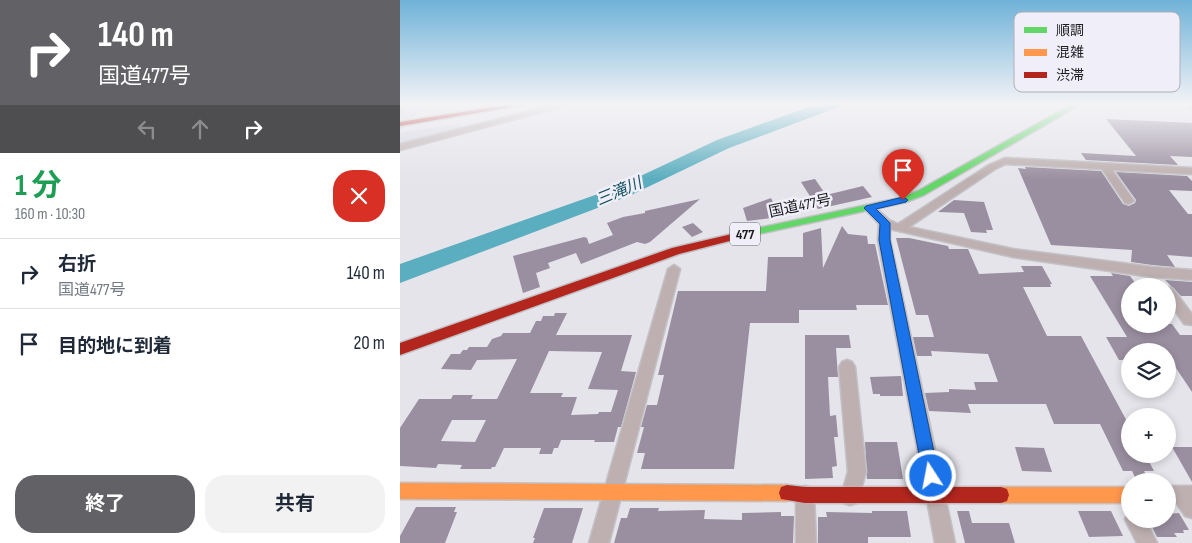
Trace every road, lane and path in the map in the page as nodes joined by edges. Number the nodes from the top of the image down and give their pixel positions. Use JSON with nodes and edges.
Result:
{"nodes":[{"id":1,"x":473,"y":128,"type":"edge"},
{"id":2,"x":1035,"y":128,"type":"edge"},
{"id":3,"x":400,"y":147,"type":"edge"},
{"id":4,"x":1105,"y":166,"type":"junction"},
{"id":5,"x":1192,"y":171,"type":"edge"},
{"id":6,"x":1129,"y":201,"type":"dead end"},
{"id":7,"x":869,"y":208,"type":"junction"},
{"id":8,"x":892,"y":225,"type":"junction"},
{"id":9,"x":674,"y":269,"type":"dead end"},
{"id":10,"x":1152,"y":272,"type":"junction"},
{"id":11,"x":1192,"y":275,"type":"edge"},
{"id":12,"x":1157,"y":278,"type":"edge"},
{"id":13,"x":1176,"y":303,"type":"edge"},
{"id":14,"x":1189,"y":320,"type":"dead end"},
{"id":15,"x":400,"y":349,"type":"edge"},
{"id":16,"x":847,"y":366,"type":"dead end"},
{"id":17,"x":400,"y":491,"type":"edge"},
{"id":18,"x":613,"y":493,"type":"junction"},
{"id":19,"x":1121,"y":495,"type":"edge"},
{"id":20,"x":805,"y":496,"type":"junction"},
{"id":21,"x":850,"y":496,"type":"junction"},
{"id":22,"x":936,"y":496,"type":"junction"},
{"id":23,"x":1139,"y":528,"type":"edge"},
{"id":24,"x":599,"y":543,"type":"edge"},
{"id":25,"x":806,"y":543,"type":"edge"},
{"id":26,"x":945,"y":543,"type":"edge"},
{"id":27,"x":1146,"y":543,"type":"edge"}],
"edges":[{"from":1,"to":3,"type":"street"},
{"from":2,"to":7,"type":"main road","name":"国道477号","number":"477"},
{"from":4,"to":5,"type":"street"},
{"from":4,"to":6,"type":"street"},
{"from":4,"to":8,"type":"street"},
{"from":7,"to":8,"type":"street"},
{"from":7,"to":15,"type":"main road","name":"国道477号","number":"477"},
{"from":8,"to":10,"type":"street"},
{"from":8,"to":22,"type":"street"},
{"from":9,"to":18,"type":"street"},
{"from":10,"to":11,"type":"street"},
{"from":10,"to":12,"type":"street"},
{"from":13,"to":14,"type":"street"},
{"from":16,"to":21,"type":"street"},
{"from":17,"to":18,"type":"main road"},
{"from":18,"to":20,"type":"main road"},
{"from":18,"to":24,"type":"street"},
{"from":19,"to":22,"type":"main road"},
{"from":20,"to":21,"type":"main road"},
{"from":20,"to":25,"type":"street"},
{"from":21,"to":22,"type":"main road"},
{"from":22,"to":26,"type":"street"},
{"from":23,"to":27,"type":"street"}]}
